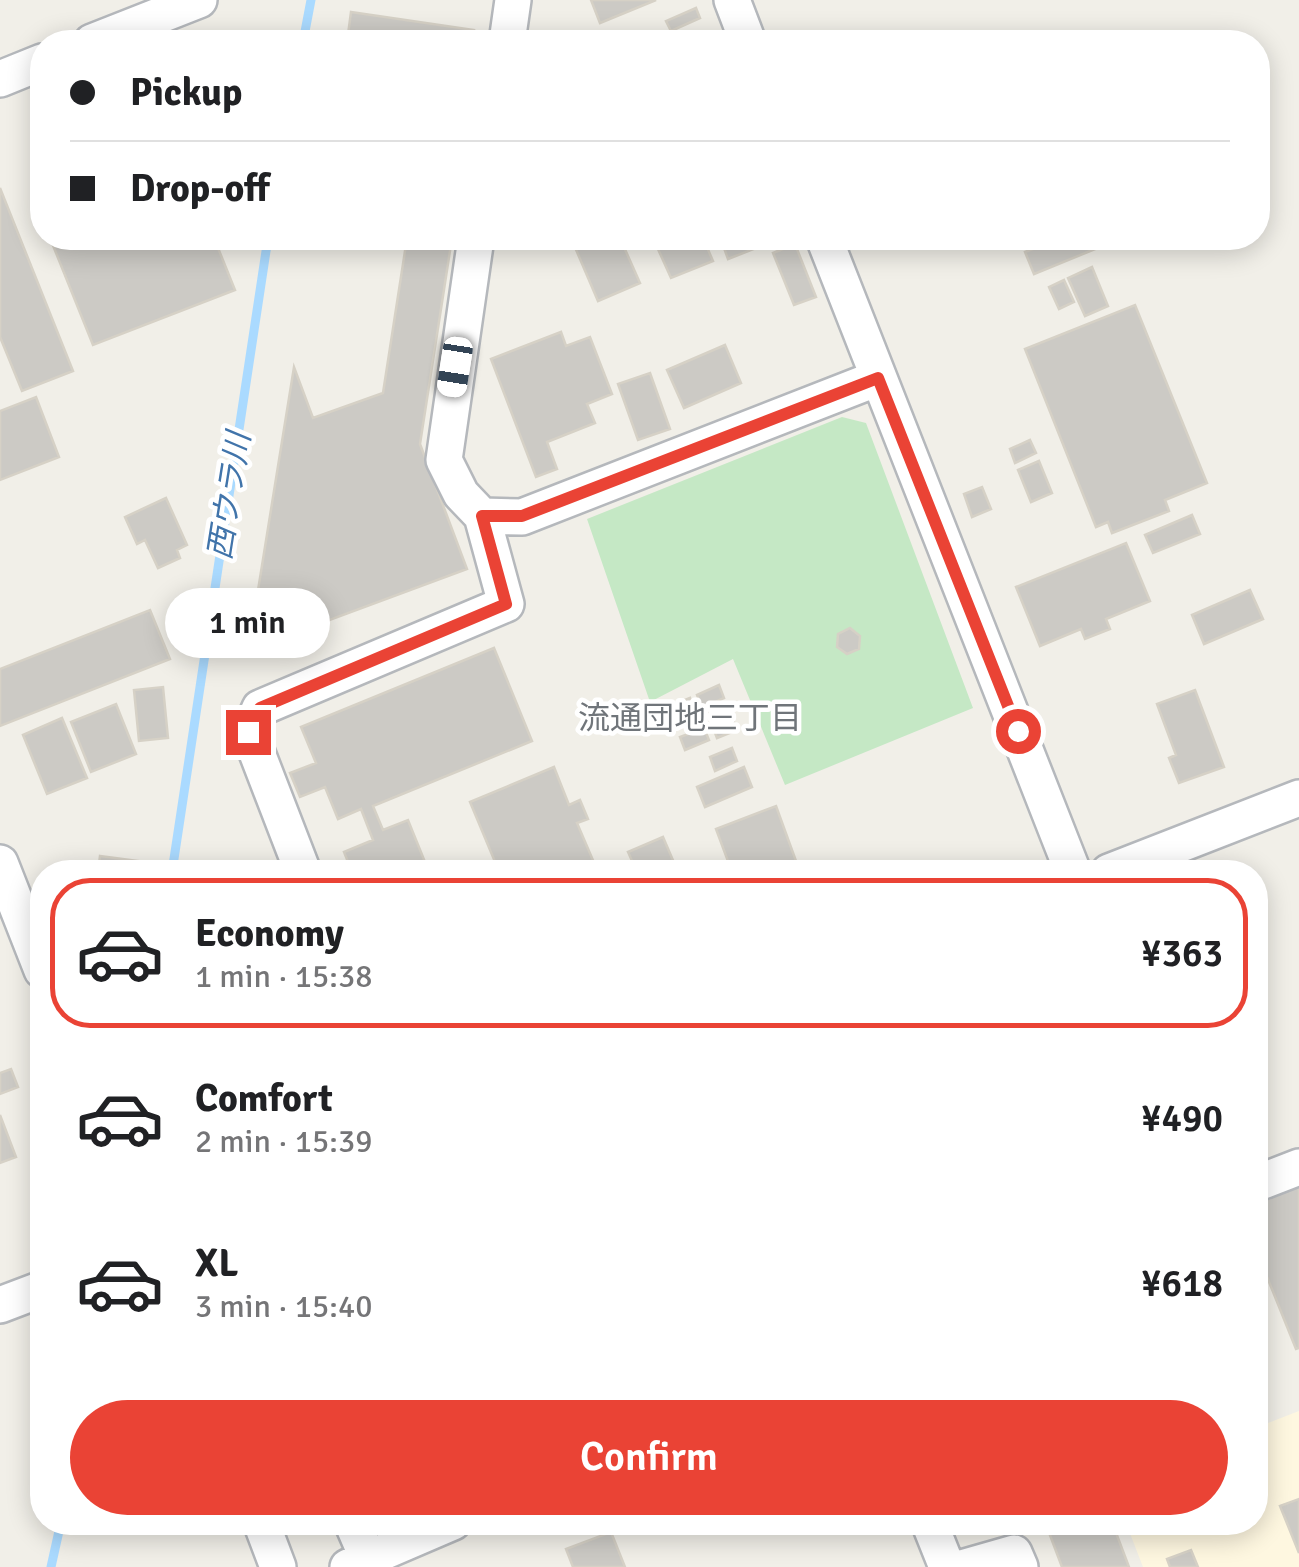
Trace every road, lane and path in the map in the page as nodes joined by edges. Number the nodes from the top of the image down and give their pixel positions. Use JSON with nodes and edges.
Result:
{"nodes":[{"id":1,"x":199,"y":0,"type":"edge"},
{"id":2,"x":513,"y":0,"type":"edge"},
{"id":3,"x":732,"y":0,"type":"edge"},
{"id":4,"x":123,"y":30,"type":"edge"},
{"id":5,"x":508,"y":30,"type":"edge"},
{"id":6,"x":743,"y":30,"type":"edge"},
{"id":7,"x":30,"y":67,"type":"edge"},
{"id":8,"x":0,"y":79,"type":"edge"},
{"id":9,"x":474,"y":250,"type":"edge"},
{"id":10,"x":829,"y":250,"type":"edge"},
{"id":11,"x":878,"y":378,"type":"junction"},
{"id":12,"x":482,"y":516,"type":"junction"},
{"id":13,"x":1299,"y":798,"type":"edge"},
{"id":14,"x":298,"y":860,"type":"edge"},
{"id":15,"x":1068,"y":860,"type":"edge"},
{"id":16,"x":1139,"y":860,"type":"edge"},
{"id":17,"x":0,"y":863,"type":"edge"},
{"id":18,"x":30,"y":939,"type":"edge"},
{"id":19,"x":1299,"y":1167,"type":"edge"},
{"id":20,"x":1268,"y":1179,"type":"edge"},
{"id":21,"x":30,"y":1294,"type":"edge"},
{"id":22,"x":0,"y":1305,"type":"edge"},
{"id":23,"x":266,"y":1535,"type":"edge"},
{"id":24,"x":354,"y":1535,"type":"edge"},
{"id":25,"x":424,"y":1535,"type":"edge"},
{"id":26,"x":935,"y":1535,"type":"edge"},
{"id":27,"x":358,"y":1563,"type":"edge"},
{"id":28,"x":278,"y":1567,"type":"edge"},
{"id":29,"x":947,"y":1567,"type":"edge"},
{"id":30,"x":965,"y":1567,"type":"edge"},
{"id":31,"x":1020,"y":1567,"type":"edge"}],
"edges":[{"from":1,"to":4,"type":"street"},
{"from":2,"to":5,"type":"street"},
{"from":3,"to":6,"type":"street"},
{"from":7,"to":8,"type":"street"},
{"from":9,"to":12,"type":"street"},
{"from":10,"to":11,"type":"street"},
{"from":11,"to":12,"type":"street"},
{"from":11,"to":15,"type":"street"},
{"from":12,"to":14,"type":"street"},
{"from":13,"to":16,"type":"street"},
{"from":17,"to":18,"type":"street"},
{"from":19,"to":20,"type":"street"},
{"from":21,"to":22,"type":"street"},
{"from":23,"to":28,"type":"street"},
{"from":24,"to":27,"type":"street"},
{"from":25,"to":27,"type":"street"},
{"from":26,"to":29,"type":"street"},
{"from":30,"to":31,"type":"street"}]}
